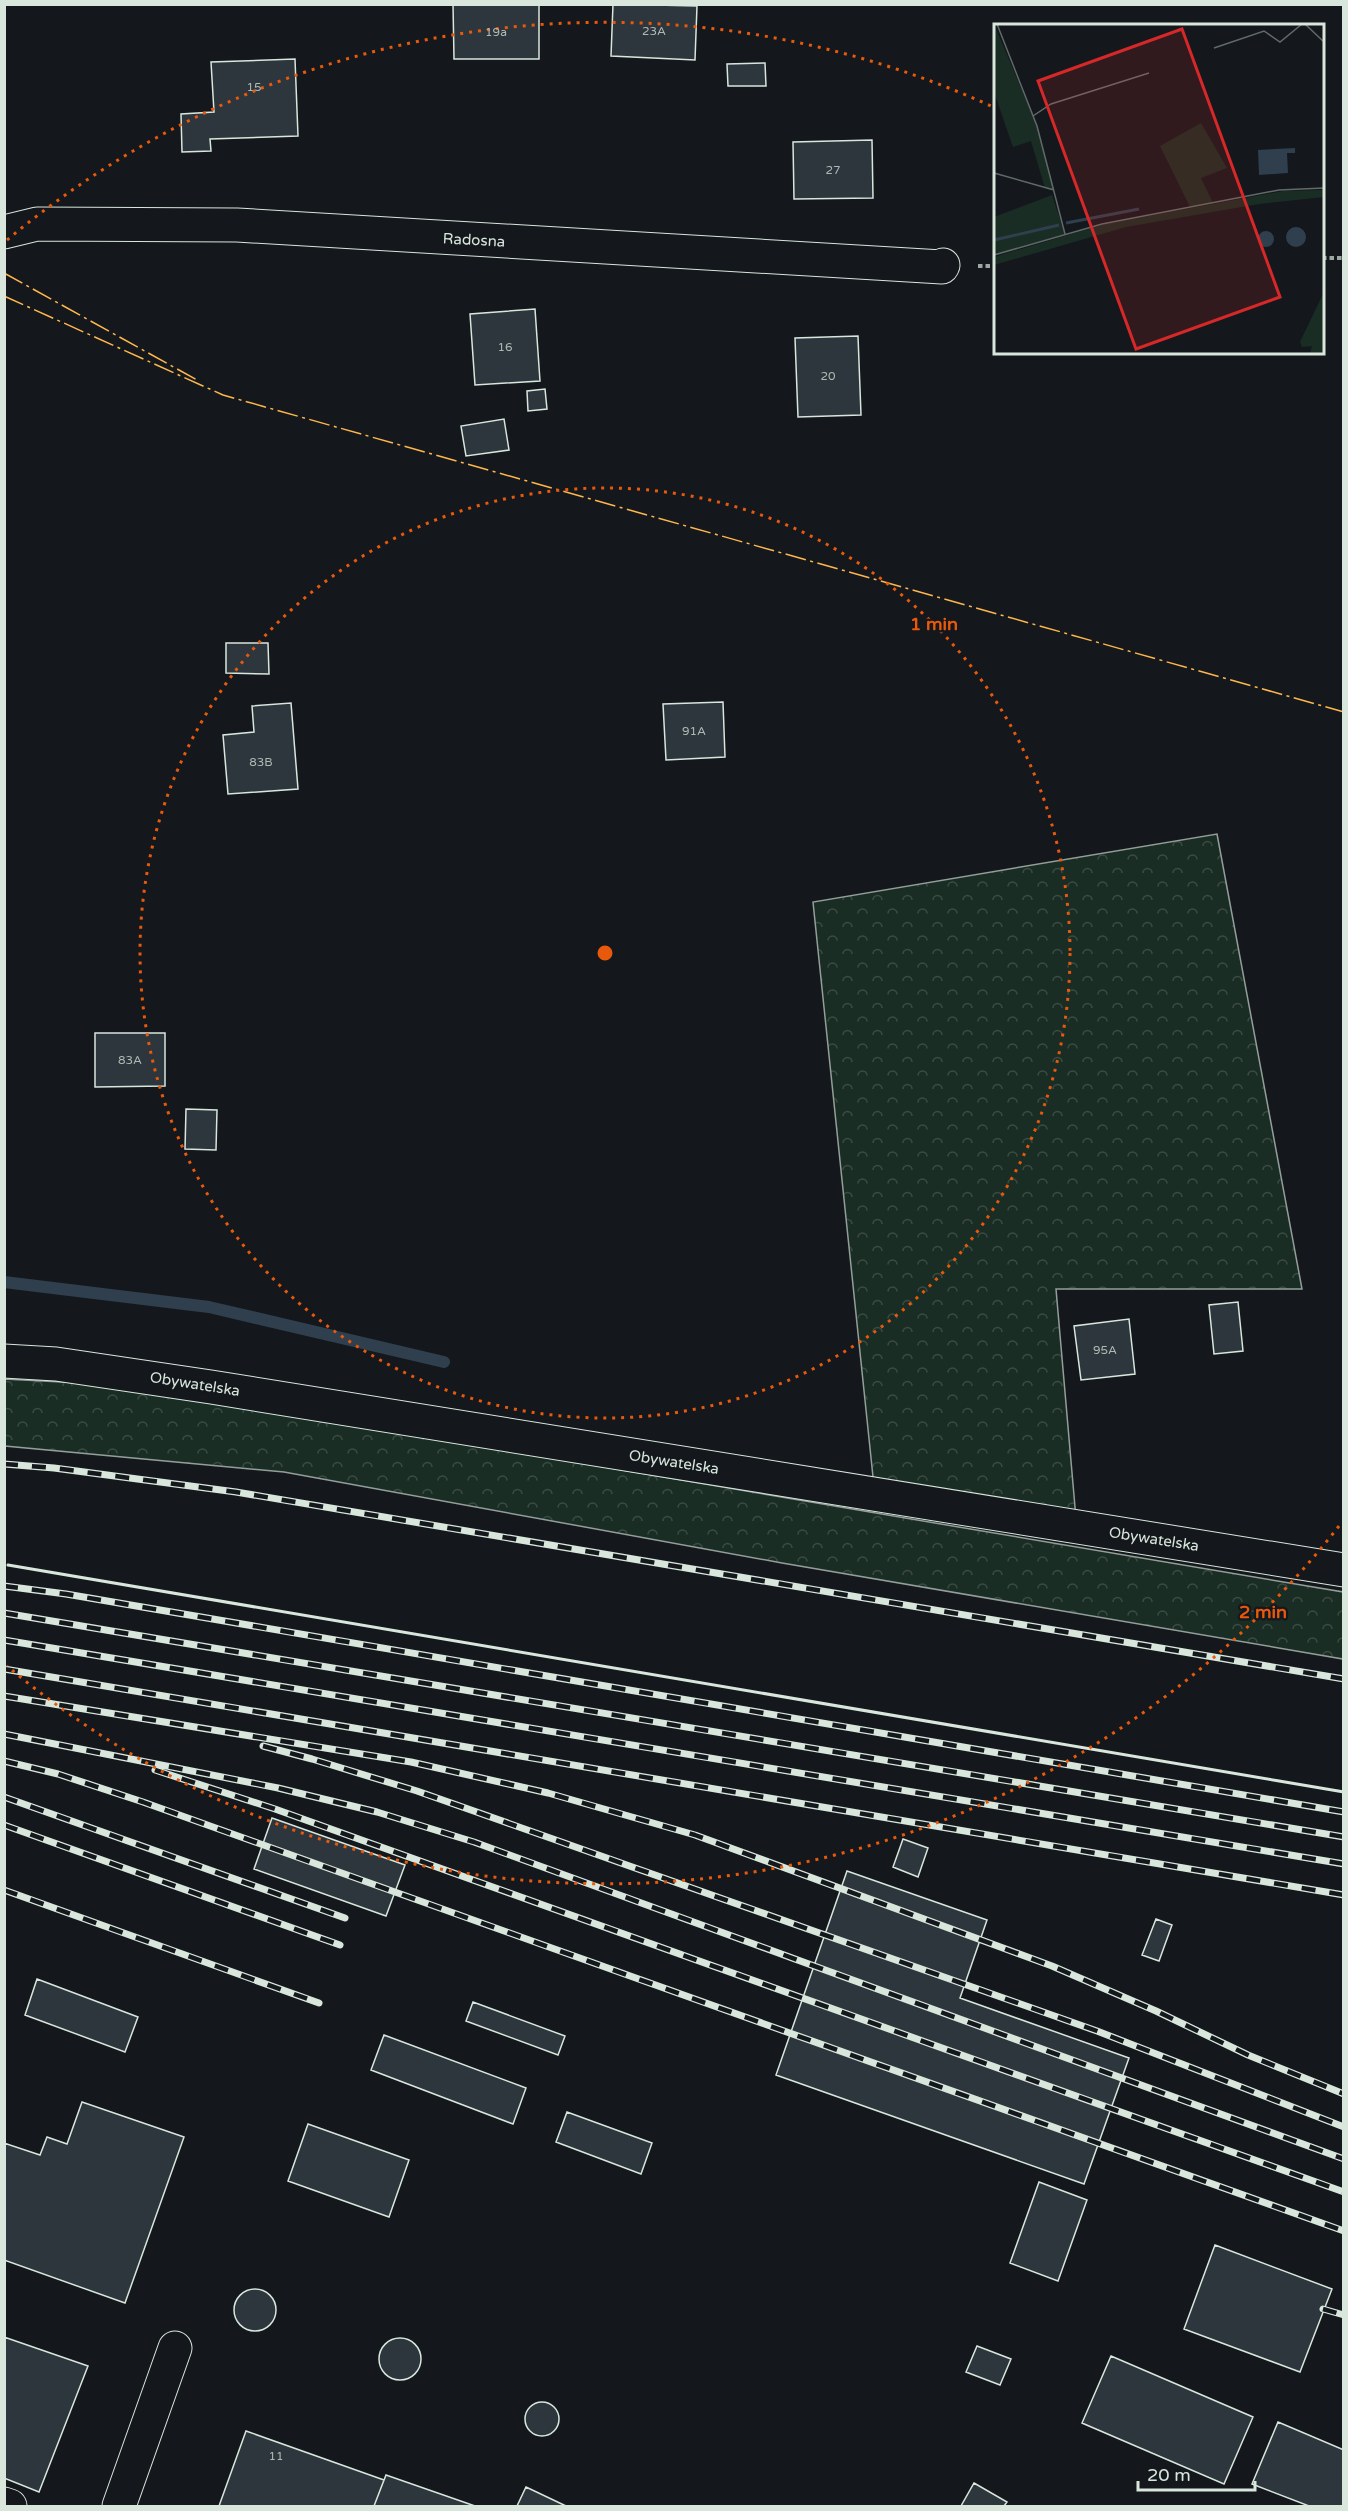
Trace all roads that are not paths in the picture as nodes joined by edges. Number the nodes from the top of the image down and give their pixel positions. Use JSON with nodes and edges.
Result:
{"nodes":[{"id":1,"x":4,"y":232,"type":"edge"},
{"id":2,"x":943,"y":265,"type":"dead end"},
{"id":3,"x":4,"y":1361,"type":"edge"},
{"id":4,"x":1344,"y":1570,"type":"edge"},
{"id":5,"x":175,"y":2348,"type":"dead end"},
{"id":6,"x":4,"y":2504,"type":"edge"},
{"id":7,"x":10,"y":2506,"type":"edge"},
{"id":8,"x":118,"y":2506,"type":"edge"}],
"edges":[{"from":1,"to":2,"type":"street","name":"Radosna"},
{"from":3,"to":4,"type":"street","name":"Obywatelska"},
{"from":5,"to":8,"type":"street"},
{"from":6,"to":7,"type":"street"}]}
